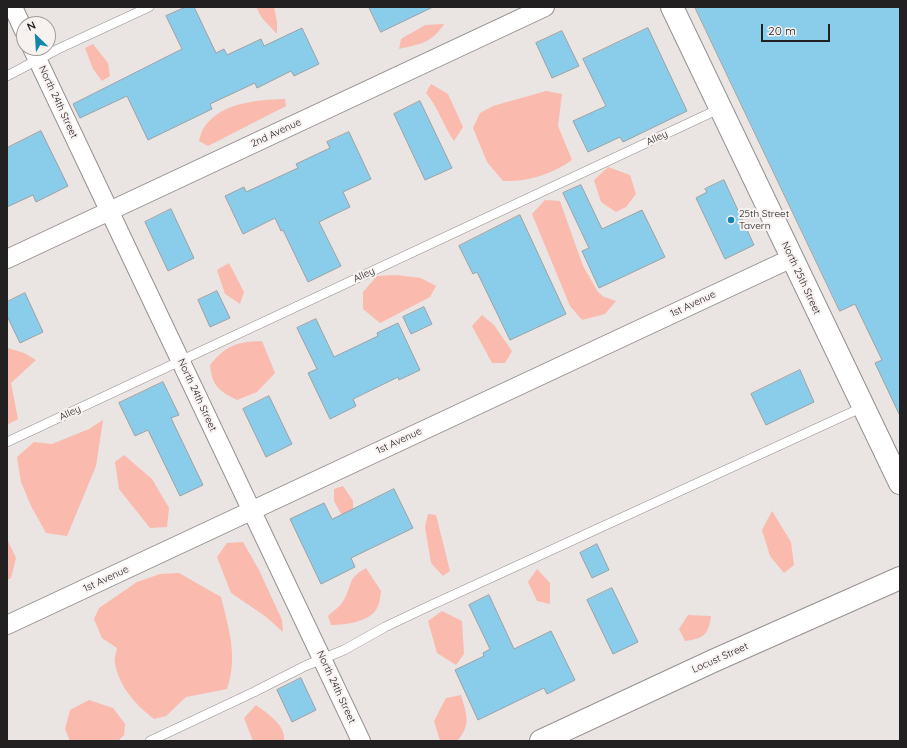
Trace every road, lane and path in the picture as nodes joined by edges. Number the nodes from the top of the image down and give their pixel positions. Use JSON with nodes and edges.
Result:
{"nodes":[{"id":1,"x":149,"y":7,"type":"edge"},
{"id":2,"x":545,"y":7,"type":"edge"},
{"id":3,"x":672,"y":7,"type":"edge"},
{"id":4,"x":56,"y":45,"type":"edge"},
{"id":5,"x":32,"y":56,"type":"edge"},
{"id":6,"x":36,"y":56,"type":"edge"},
{"id":7,"x":7,"y":76,"type":"edge"},
{"id":8,"x":721,"y":108,"type":"junction"},
{"id":9,"x":109,"y":211,"type":"junction"},
{"id":10,"x":792,"y":258,"type":"junction"},
{"id":11,"x":7,"y":259,"type":"edge"},
{"id":12,"x":181,"y":360,"type":"junction"},
{"id":13,"x":863,"y":407,"type":"junction"},
{"id":14,"x":7,"y":442,"type":"edge"},
{"id":15,"x":900,"y":483,"type":"edge"},
{"id":16,"x":252,"y":510,"type":"junction"},
{"id":17,"x":900,"y":578,"type":"edge"},
{"id":18,"x":7,"y":625,"type":"edge"},
{"id":19,"x":322,"y":659,"type":"junction"},
{"id":20,"x":150,"y":741,"type":"edge"},
{"id":21,"x":361,"y":741,"type":"edge"},
{"id":22,"x":541,"y":741,"type":"edge"}],
"edges":[{"from":1,"to":4,"type":"lane"},
{"from":2,"to":9,"type":"street","name":"2nd Avenue"},
{"from":3,"to":8,"type":"street","name":"North 25th Street"},
{"from":5,"to":7,"type":"lane"},
{"from":6,"to":9,"type":"street","name":"North 24th Street"},
{"from":8,"to":10,"type":"street","name":"North 25th Street"},
{"from":8,"to":12,"type":"lane","name":"Alley"},
{"from":9,"to":11,"type":"street","name":"2nd Avenue"},
{"from":9,"to":12,"type":"street","name":"North 24th Street"},
{"from":10,"to":13,"type":"street","name":"North 25th Street"},
{"from":10,"to":16,"type":"street","name":"1st Avenue"},
{"from":12,"to":14,"type":"lane","name":"Alley"},
{"from":12,"to":16,"type":"street","name":"North 24th Street"},
{"from":13,"to":15,"type":"street","name":"North 25th Street"},
{"from":13,"to":19,"type":"lane"},
{"from":16,"to":18,"type":"street","name":"1st Avenue"},
{"from":16,"to":19,"type":"street","name":"North 24th Street"},
{"from":17,"to":22,"type":"street","name":"Locust Street"},
{"from":19,"to":20,"type":"lane"},
{"from":19,"to":21,"type":"street","name":"North 24th Street"}]}
